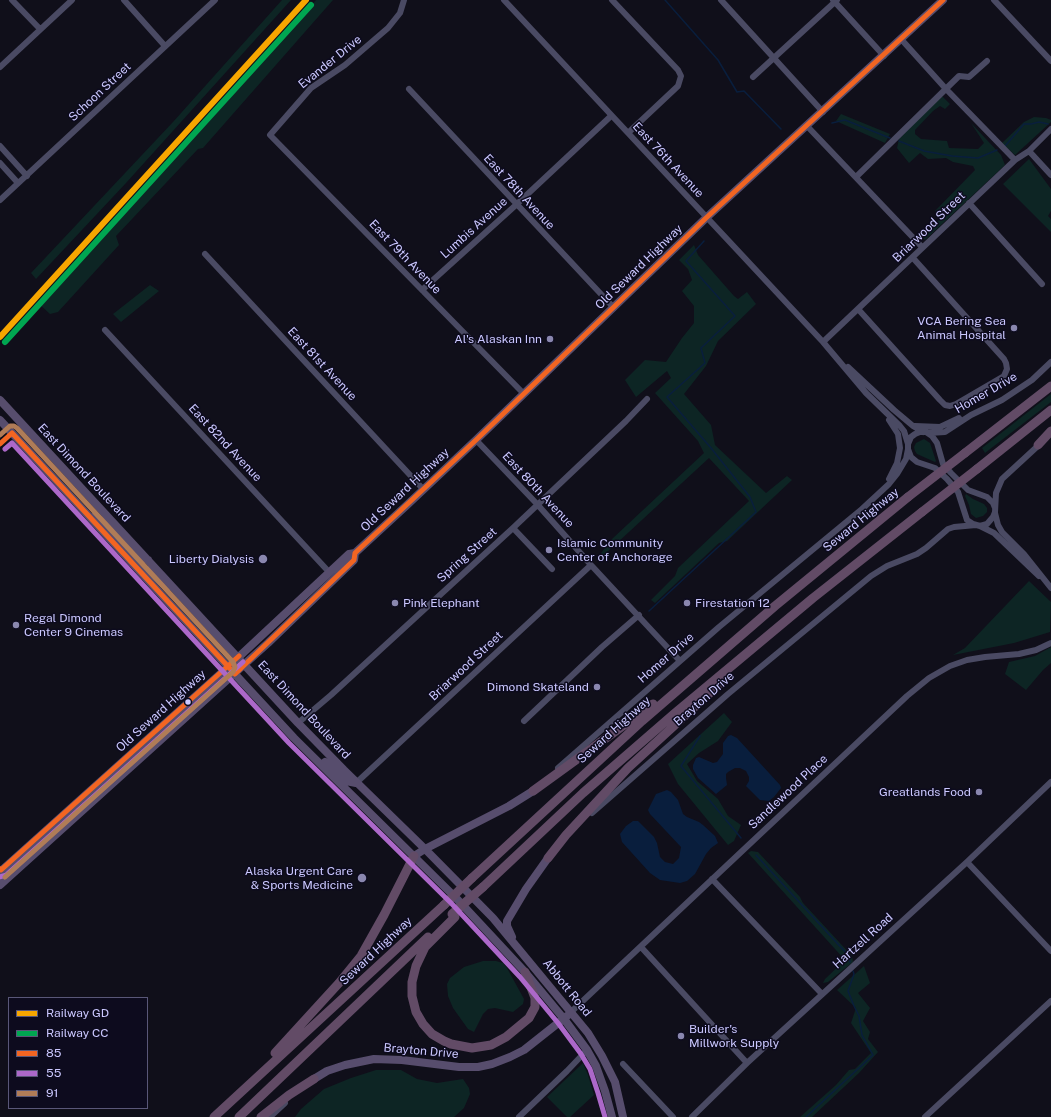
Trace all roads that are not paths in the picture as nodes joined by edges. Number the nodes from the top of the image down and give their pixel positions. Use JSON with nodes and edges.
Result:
{"nodes":[{"id":1,"x":12,"y":0,"type":"edge"},
{"id":2,"x":72,"y":0,"type":"edge"},
{"id":3,"x":124,"y":0,"type":"edge"},
{"id":4,"x":214,"y":0,"type":"edge"},
{"id":5,"x":410,"y":0,"type":"edge"},
{"id":6,"x":504,"y":0,"type":"edge"},
{"id":7,"x":612,"y":0,"type":"edge"},
{"id":8,"x":721,"y":0,"type":"edge"},
{"id":9,"x":942,"y":0,"type":"edge"},
{"id":10,"x":994,"y":0,"type":"edge"},
{"id":11,"x":835,"y":1,"type":"edge"},
{"id":12,"x":403,"y":3,"type":"edge"},
{"id":13,"x":40,"y":30,"type":"junction"},
{"id":14,"x":901,"y":39,"type":"junction"},
{"id":15,"x":165,"y":46,"type":"junction"},
{"id":16,"x":884,"y":56,"type":"junction"},
{"id":17,"x":775,"y":58,"type":"junction"},
{"id":18,"x":987,"y":61,"type":"dead end"},
{"id":19,"x":1051,"y":61,"type":"edge"},
{"id":20,"x":0,"y":67,"type":"edge"},
{"id":21,"x":753,"y":77,"type":"dead end"},
{"id":22,"x":409,"y":89,"type":"dead end"},
{"id":23,"x":946,"y":89,"type":"junction"},
{"id":24,"x":823,"y":112,"type":"junction"},
{"id":25,"x":612,"y":116,"type":"junction"},
{"id":26,"x":808,"y":126,"type":"junction"},
{"id":27,"x":1051,"y":129,"type":"edge"},
{"id":28,"x":628,"y":133,"type":"junction"},
{"id":29,"x":270,"y":135,"type":"joint"},
{"id":30,"x":0,"y":146,"type":"edge"},
{"id":31,"x":1029,"y":151,"type":"junction"},
{"id":32,"x":1014,"y":160,"type":"junction"},
{"id":33,"x":0,"y":163,"type":"edge"},
{"id":34,"x":1051,"y":175,"type":"edge"},
{"id":35,"x":27,"y":176,"type":"junction"},
{"id":36,"x":856,"y":177,"type":"junction"},
{"id":37,"x":18,"y":183,"type":"junction"},
{"id":38,"x":0,"y":200,"type":"edge"},
{"id":39,"x":969,"y":203,"type":"junction"},
{"id":40,"x":517,"y":204,"type":"junction"},
{"id":41,"x":706,"y":218,"type":"junction"},
{"id":42,"x":922,"y":247,"type":"junction"},
{"id":43,"x":205,"y":254,"type":"dead end"},
{"id":44,"x":913,"y":258,"type":"junction"},
{"id":45,"x":1042,"y":284,"type":"dead end"},
{"id":46,"x":422,"y":290,"type":"junction"},
{"id":47,"x":614,"y":308,"type":"junction"},
{"id":48,"x":858,"y":309,"type":"junction"},
{"id":49,"x":105,"y":330,"type":"dead end"},
{"id":50,"x":823,"y":342,"type":"junction"},
{"id":51,"x":832,"y":352,"type":"junction"},
{"id":52,"x":1051,"y":362,"type":"edge"},
{"id":53,"x":1051,"y":386,"type":"edge"},
{"id":54,"x":524,"y":394,"type":"junction"},
{"id":55,"x":647,"y":399,"type":"dead end"},
{"id":56,"x":0,"y":400,"type":"edge"},
{"id":57,"x":875,"y":402,"type":"junction"},
{"id":58,"x":1051,"y":410,"type":"edge"},
{"id":59,"x":971,"y":415,"type":"junction"},
{"id":60,"x":0,"y":420,"type":"edge"},
{"id":61,"x":22,"y":423,"type":"junction"},
{"id":62,"x":909,"y":424,"type":"junction"},
{"id":63,"x":1051,"y":431,"type":"edge"},
{"id":64,"x":12,"y":433,"type":"junction"},
{"id":65,"x":925,"y":433,"type":"junction"},
{"id":66,"x":1051,"y":435,"type":"edge"},
{"id":67,"x":476,"y":440,"type":"junction"},
{"id":68,"x":1038,"y":445,"type":"junction"},
{"id":69,"x":908,"y":446,"type":"junction"},
{"id":70,"x":423,"y":489,"type":"junction"},
{"id":71,"x":876,"y":496,"type":"junction"},
{"id":72,"x":537,"y":504,"type":"junction"},
{"id":73,"x":80,"y":507,"type":"junction"},
{"id":74,"x":995,"y":510,"type":"junction"},
{"id":75,"x":978,"y":525,"type":"junction"},
{"id":76,"x":513,"y":528,"type":"junction"},
{"id":77,"x":355,"y":553,"type":"junction"},
{"id":78,"x":148,"y":560,"type":"junction"},
{"id":79,"x":132,"y":563,"type":"junction"},
{"id":80,"x":591,"y":565,"type":"junction"},
{"id":81,"x":552,"y":569,"type":"dead end"},
{"id":82,"x":329,"y":572,"type":"junction"},
{"id":83,"x":1051,"y":588,"type":"edge"},
{"id":84,"x":813,"y":598,"type":"junction"},
{"id":85,"x":196,"y":611,"type":"junction"},
{"id":86,"x":639,"y":615,"type":"junction"},
{"id":87,"x":291,"y":621,"type":"junction"},
{"id":88,"x":1051,"y":643,"type":"edge"},
{"id":89,"x":238,"y":657,"type":"junction"},
{"id":90,"x":680,"y":661,"type":"junction"},
{"id":91,"x":709,"y":663,"type":"junction"},
{"id":92,"x":244,"y":664,"type":"junction"},
{"id":93,"x":228,"y":666,"type":"junction"},
{"id":94,"x":234,"y":674,"type":"junction"},
{"id":95,"x":524,"y":721,"type":"dead end"},
{"id":96,"x":298,"y":723,"type":"junction"},
{"id":97,"x":300,"y":743,"type":"junction"},
{"id":98,"x":112,"y":770,"type":"junction"},
{"id":99,"x":1051,"y":782,"type":"edge"},
{"id":100,"x":356,"y":783,"type":"junction"},
{"id":101,"x":534,"y":791,"type":"junction"},
{"id":102,"x":81,"y":812,"type":"junction"},
{"id":103,"x":425,"y":848,"type":"junction"},
{"id":104,"x":414,"y":856,"type":"junction"},
{"id":105,"x":548,"y":858,"type":"junction"},
{"id":106,"x":967,"y":862,"type":"junction"},
{"id":107,"x":0,"y":872,"type":"edge"},
{"id":108,"x":712,"y":879,"type":"junction"},
{"id":109,"x":0,"y":885,"type":"edge"},
{"id":110,"x":466,"y":891,"type":"joint"},
{"id":111,"x":457,"y":899,"type":"joint"},
{"id":112,"x":454,"y":915,"type":"junction"},
{"id":113,"x":641,"y":947,"type":"junction"},
{"id":114,"x":518,"y":948,"type":"junction"},
{"id":115,"x":1051,"y":951,"type":"edge"},
{"id":116,"x":525,"y":972,"type":"junction"},
{"id":117,"x":822,"y":994,"type":"junction"},
{"id":118,"x":1051,"y":1001,"type":"edge"},
{"id":119,"x":571,"y":1012,"type":"junction"},
{"id":120,"x":564,"y":1019,"type":"junction"},
{"id":121,"x":587,"y":1050,"type":"junction"},
{"id":122,"x":747,"y":1063,"type":"junction"},
{"id":123,"x":623,"y":1064,"type":"dead end"},
{"id":124,"x":314,"y":1079,"type":"junction"},
{"id":125,"x":239,"y":1094,"type":"junction"},
{"id":126,"x":928,"y":1116,"type":"edge"},
{"id":127,"x":214,"y":1117,"type":"edge"},
{"id":128,"x":239,"y":1117,"type":"edge"},
{"id":129,"x":261,"y":1117,"type":"edge"},
{"id":130,"x":270,"y":1117,"type":"edge"},
{"id":131,"x":519,"y":1117,"type":"edge"},
{"id":132,"x":612,"y":1117,"type":"edge"},
{"id":133,"x":623,"y":1117,"type":"edge"},
{"id":134,"x":673,"y":1117,"type":"edge"},
{"id":135,"x":692,"y":1117,"type":"edge"}],
"edges":[{"from":1,"to":13,"type":"street"},
{"from":2,"to":13,"type":"street"},
{"from":3,"to":15,"type":"street"},
{"from":4,"to":15,"type":"street","name":"Schoon Street"},
{"from":5,"to":12,"type":"street","name":"Evander Drive"},
{"from":6,"to":25,"type":"street","name":"East 76th Avenue"},
{"from":7,"to":28,"type":"street"},
{"from":8,"to":17,"type":"street"},
{"from":9,"to":14,"type":"main road","name":"Old Seward Highway"},
{"from":10,"to":19,"type":"street"},
{"from":11,"to":16,"type":"street"},
{"from":11,"to":17,"type":"street"},
{"from":12,"to":29,"type":"street","name":"Evander Drive"},
{"from":13,"to":20,"type":"street"},
{"from":14,"to":16,"type":"main road","name":"Old Seward Highway"},
{"from":14,"to":23,"type":"street"},
{"from":15,"to":35,"type":"street","name":"Schoon Street"},
{"from":16,"to":24,"type":"main road","name":"Old Seward Highway"},
{"from":17,"to":21,"type":"street"},
{"from":17,"to":24,"type":"street"},
{"from":18,"to":23,"type":"street"},
{"from":22,"to":40,"type":"street","name":"East 78th Avenue"},
{"from":23,"to":32,"type":"street"},
{"from":23,"to":36,"type":"street"},
{"from":24,"to":26,"type":"main road","name":"Old Seward Highway"},
{"from":25,"to":28,"type":"street","name":"East 76th Avenue"},
{"from":25,"to":40,"type":"street","name":"Lumbis Avenue"},
{"from":26,"to":36,"type":"street"},
{"from":26,"to":41,"type":"main road","name":"Old Seward Highway"},
{"from":27,"to":31,"type":"street","name":"Briarwood Street"},
{"from":28,"to":41,"type":"street","name":"East 76th Avenue"},
{"from":29,"to":46,"type":"street","name":"East 79th Avenue"},
{"from":30,"to":35,"type":"street"},
{"from":31,"to":32,"type":"street","name":"Briarwood Street"},
{"from":31,"to":34,"type":"street"},
{"from":32,"to":39,"type":"street","name":"Briarwood Street"},
{"from":33,"to":37,"type":"street"},
{"from":35,"to":37,"type":"street","name":"Schoon Street"},
{"from":36,"to":42,"type":"street"},
{"from":37,"to":38,"type":"street","name":"Schoon Street"},
{"from":39,"to":42,"type":"street","name":"Briarwood Street"},
{"from":39,"to":45,"type":"street"},
{"from":40,"to":46,"type":"street","name":"Lumbis Avenue"},
{"from":40,"to":47,"type":"street","name":"East 78th Avenue"},
{"from":41,"to":47,"type":"main road","name":"Old Seward Highway"},
{"from":41,"to":50,"type":"street","name":"East 76th Avenue"},
{"from":42,"to":44,"type":"street","name":"Briarwood Street"},
{"from":43,"to":70,"type":"street","name":"East 81st Avenue"},
{"from":44,"to":48,"type":"street","name":"Briarwood Street"},
{"from":44,"to":48,"type":"street"},
{"from":46,"to":54,"type":"street","name":"East 79th Avenue"},
{"from":47,"to":54,"type":"main road","name":"Old Seward Highway"},
{"from":48,"to":50,"type":"street","name":"Briarwood Street"},
{"from":49,"to":82,"type":"street","name":"East 82nd Avenue"},
{"from":50,"to":51,"type":"street","name":"East 76th Avenue"},
{"from":51,"to":57,"type":"street","name":"East 76th Avenue"},
{"from":51,"to":62,"type":"street","name":"East 76th Avenue"},
{"from":52,"to":59,"type":"street","name":"Homer Drive"},
{"from":53,"to":91,"type":"highway","name":"Seward Highway","bridge":true},
{"from":54,"to":67,"type":"main road","name":"Old Seward Highway"},
{"from":55,"to":72,"type":"street","name":"Spring Street"},
{"from":56,"to":61,"type":"main road","name":"East Dimond Boulevard"},
{"from":57,"to":69,"type":"street","name":"East 76th Avenue"},
{"from":57,"to":71,"type":"street"},
{"from":58,"to":84,"type":"highway","bridge":true},
{"from":59,"to":62,"type":"street"},
{"from":59,"to":65,"type":"street","name":"Homer Drive"},
{"from":60,"to":64,"type":"main road","name":"East Dimond Boulevard"},
{"from":61,"to":64,"type":"main road"},
{"from":61,"to":78,"type":"main road","name":"East Dimond Boulevard"},
{"from":62,"to":65,"type":"street","name":"East 76th Avenue"},
{"from":63,"to":68,"type":"highway"},
{"from":64,"to":73,"type":"main road","name":"East Dimond Boulevard"},
{"from":65,"to":69,"type":"street"},
{"from":65,"to":74,"type":"street"},
{"from":66,"to":68,"type":"street"},
{"from":67,"to":70,"type":"main road","name":"Old Seward Highway"},
{"from":67,"to":72,"type":"street","name":"East 80th Avenue"},
{"from":68,"to":74,"type":"street"},
{"from":69,"to":71,"type":"street","name":"Homer Drive"},
{"from":69,"to":75,"type":"street","name":"East 76th Avenue"},
{"from":70,"to":77,"type":"main road","name":"Old Seward Highway"},
{"from":71,"to":90,"type":"street","name":"Homer Drive"},
{"from":72,"to":76,"type":"street","name":"Spring Street"},
{"from":72,"to":80,"type":"street","name":"East 80th Avenue"},
{"from":73,"to":78,"type":"main road"},
{"from":73,"to":79,"type":"main road","name":"East Dimond Boulevard"},
{"from":74,"to":75,"type":"street"},
{"from":74,"to":83,"type":"street"},
{"from":75,"to":83,"type":"street","name":"East 76th Avenue"},
{"from":75,"to":105,"type":"street","name":"Brayton Drive"},
{"from":76,"to":81,"type":"street"},
{"from":76,"to":96,"type":"street","name":"Spring Street"},
{"from":77,"to":82,"type":"main road","name":"Old Seward Highway"},
{"from":77,"to":87,"type":"main road","name":"Old Seward Highway"},
{"from":78,"to":85,"type":"main road","name":"East Dimond Boulevard"},
{"from":79,"to":85,"type":"main road"},
{"from":79,"to":93,"type":"main road","name":"East Dimond Boulevard"},
{"from":80,"to":86,"type":"street","name":"East 80th Avenue"},
{"from":80,"to":100,"type":"street","name":"Briarwood Street"},
{"from":82,"to":87,"type":"main road"},
{"from":82,"to":89,"type":"main road","name":"Old Seward Highway"},
{"from":84,"to":105,"type":"highway"},
{"from":84,"to":112,"type":"highway","bridge":true},
{"from":85,"to":89,"type":"main road","name":"East Dimond Boulevard"},
{"from":86,"to":90,"type":"street","name":"East 80th Avenue"},
{"from":86,"to":95,"type":"street"},
{"from":87,"to":92,"type":"main road","name":"Old Seward Highway"},
{"from":88,"to":108,"type":"street","name":"Sandlewood Place"},
{"from":89,"to":92,"type":"main road","name":"East Dimond Boulevard"},
{"from":89,"to":93,"type":"main road","name":"Old Seward Highway"},
{"from":90,"to":101,"type":"street","name":"Homer Drive"},
{"from":91,"to":101,"type":"highway"},
{"from":91,"to":125,"type":"highway","name":"Seward Highway","bridge":true},
{"from":92,"to":94,"type":"main road","name":"Old Seward Highway"},
{"from":92,"to":96,"type":"main road","name":"East Dimond Boulevard"},
{"from":93,"to":94,"type":"main road","name":"East Dimond Boulevard"},
{"from":93,"to":98,"type":"main road","name":"Old Seward Highway"},
{"from":94,"to":97,"type":"main road","name":"East Dimond Boulevard"},
{"from":94,"to":102,"type":"main road","name":"Old Seward Highway"},
{"from":96,"to":100,"type":"main road","name":"East Dimond Boulevard"},
{"from":97,"to":100,"type":"main road"},
{"from":97,"to":104,"type":"main road","name":"East Dimond Boulevard"},
{"from":98,"to":102,"type":"main road"},
{"from":98,"to":107,"type":"main road","name":"Old Seward Highway"},
{"from":99,"to":106,"type":"street","name":"Hartzell Road"},
{"from":100,"to":103,"type":"main road","name":"East Dimond Boulevard"},
{"from":101,"to":103,"type":"main road","name":"Homer Drive"},
{"from":102,"to":109,"type":"main road","name":"Old Seward Highway"},
{"from":103,"to":104,"type":"main road","name":"Homer Drive"},
{"from":103,"to":110,"type":"main road","name":"East Dimond Boulevard"},
{"from":104,"to":111,"type":"main road","name":"East Dimond Boulevard"},
{"from":104,"to":125,"type":"highway"},
{"from":105,"to":114,"type":"main road","name":"Brayton Drive"},
{"from":106,"to":115,"type":"street"},
{"from":106,"to":117,"type":"street","name":"Hartzell Road"},
{"from":108,"to":113,"type":"street","name":"Sandlewood Place"},
{"from":108,"to":117,"type":"street"},
{"from":110,"to":114,"type":"main road","name":"Abbott Road"},
{"from":111,"to":116,"type":"main road","name":"Abbott Road"},
{"from":112,"to":116,"type":"highway"},
{"from":112,"to":128,"type":"highway"},
{"from":113,"to":119,"type":"street","name":"Sandlewood Place"},
{"from":113,"to":122,"type":"street"},
{"from":114,"to":119,"type":"main road","name":"Abbott Road"},
{"from":116,"to":120,"type":"main road","name":"Abbott Road"},
{"from":117,"to":122,"type":"street","name":"Hartzell Road"},
{"from":118,"to":126,"type":"street"},
{"from":119,"to":120,"type":"main road","name":"Brayton Drive"},
{"from":119,"to":133,"type":"main road","name":"Abbott Road"},
{"from":120,"to":121,"type":"main road","name":"Abbott Road"},
{"from":120,"to":124,"type":"main road","name":"Brayton Drive"},
{"from":121,"to":131,"type":"street"},
{"from":121,"to":132,"type":"main road","name":"Abbott Road"},
{"from":122,"to":135,"type":"street","name":"Hartzell Road"},
{"from":123,"to":134,"type":"street"},
{"from":124,"to":129,"type":"highway"},
{"from":124,"to":130,"type":"street","name":"Brayton Drive"},
{"from":125,"to":127,"type":"highway","name":"Seward Highway"}]}
